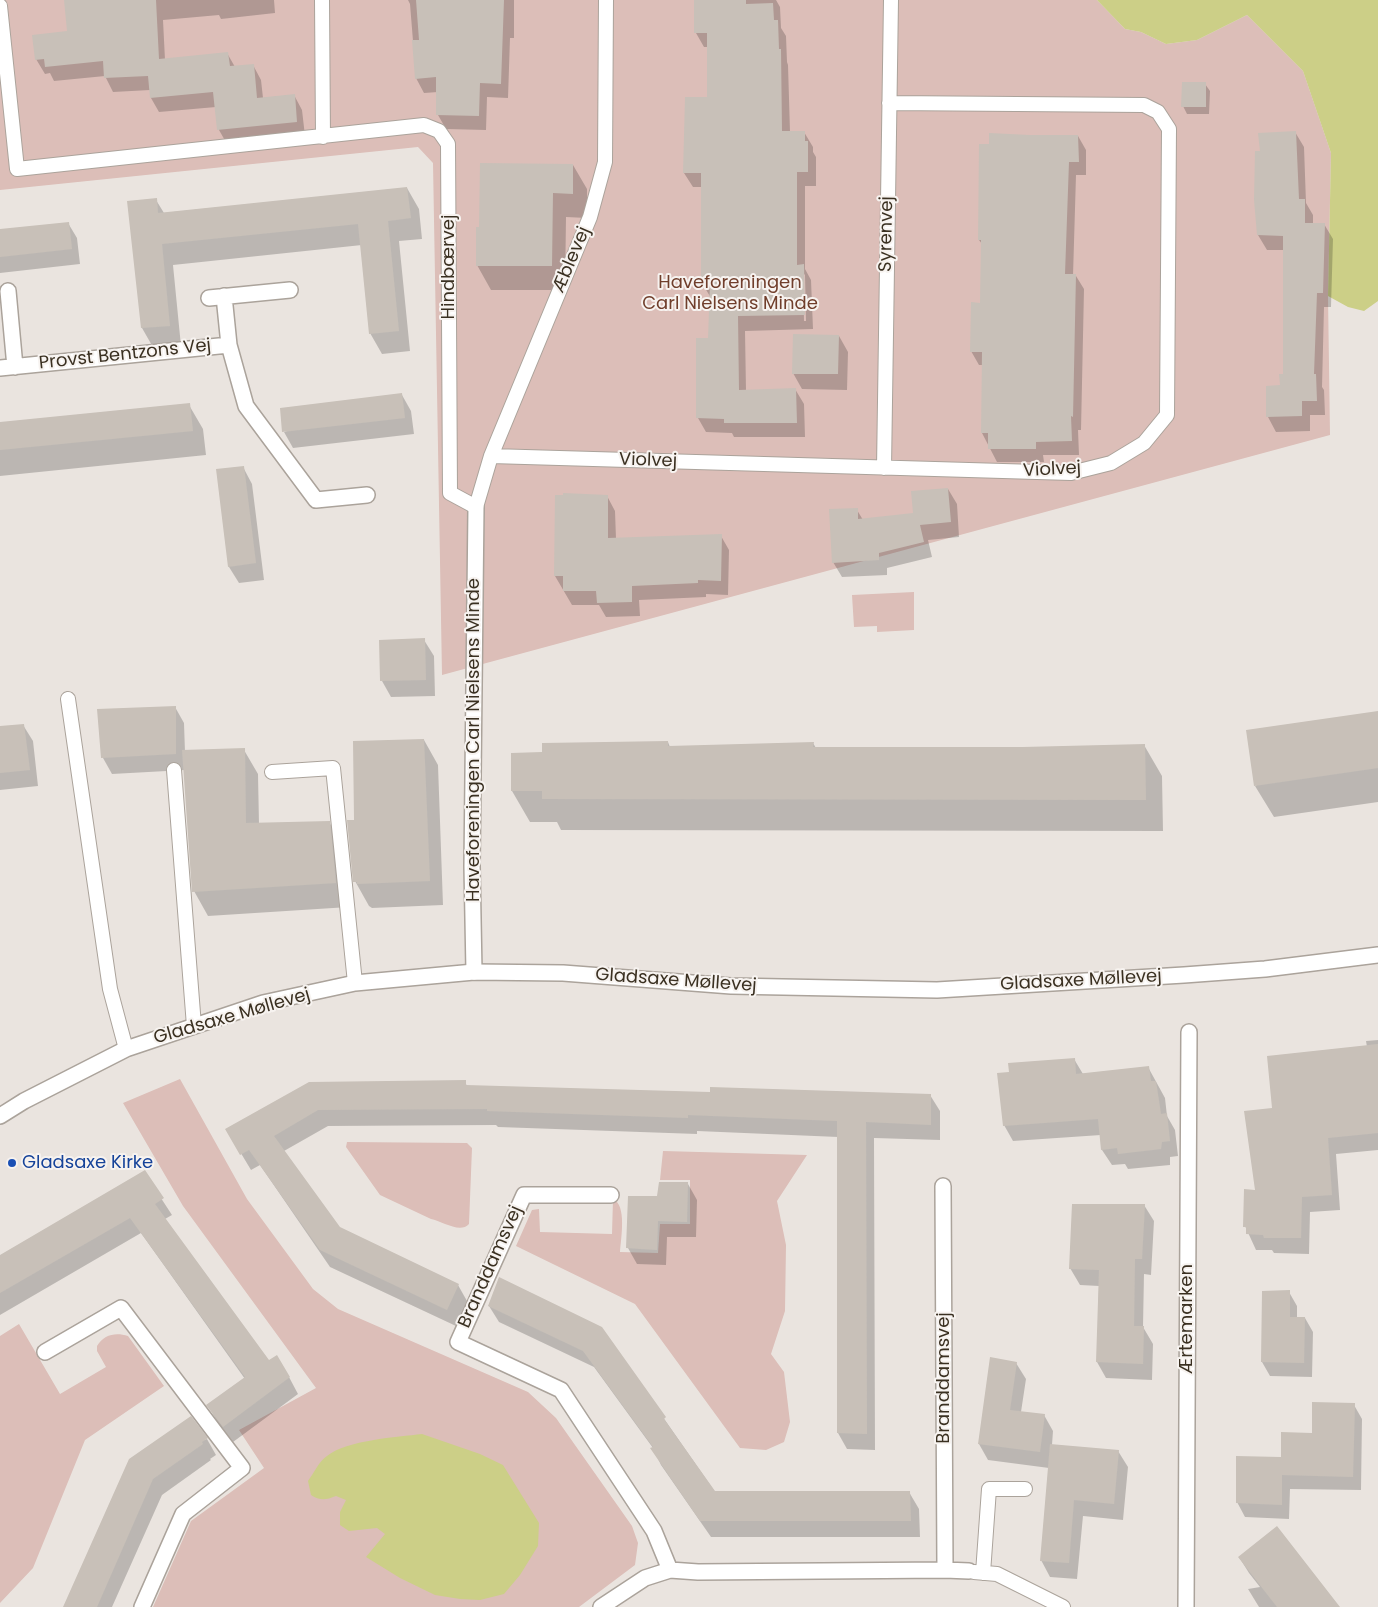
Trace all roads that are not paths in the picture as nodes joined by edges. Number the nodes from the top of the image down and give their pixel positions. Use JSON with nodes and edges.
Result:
{"nodes":[{"id":1,"x":322,"y":0,"type":"edge"},
{"id":2,"x":606,"y":0,"type":"edge"},
{"id":3,"x":891,"y":0,"type":"edge"},
{"id":4,"x":0,"y":6,"type":"edge"},
{"id":5,"x":889,"y":103,"type":"junction"},
{"id":6,"x":323,"y":137,"type":"junction"},
{"id":7,"x":8,"y":290,"type":"dead end"},
{"id":8,"x":290,"y":290,"type":"dead end"},
{"id":9,"x":229,"y":345,"type":"junction"},
{"id":10,"x":7,"y":367,"type":"edge"},
{"id":11,"x":491,"y":456,"type":"junction"},
{"id":12,"x":884,"y":468,"type":"junction"},
{"id":13,"x":367,"y":495,"type":"dead end"},
{"id":14,"x":476,"y":507,"type":"junction"},
{"id":15,"x":68,"y":699,"type":"dead end"},
{"id":16,"x":174,"y":770,"type":"dead end"},
{"id":17,"x":272,"y":772,"type":"dead end"},
{"id":18,"x":1378,"y":955,"type":"edge"},
{"id":19,"x":474,"y":972,"type":"junction"},
{"id":20,"x":355,"y":983,"type":"junction"},
{"id":21,"x":194,"y":1026,"type":"junction"},
{"id":22,"x":1189,"y":1032,"type":"dead end"},
{"id":23,"x":126,"y":1049,"type":"junction"},
{"id":24,"x":0,"y":1116,"type":"edge"},
{"id":25,"x":943,"y":1186,"type":"dead end"},
{"id":26,"x":611,"y":1195,"type":"dead end"},
{"id":27,"x":45,"y":1352,"type":"dead end"},
{"id":28,"x":1026,"y":1488,"type":"dead end"},
{"id":29,"x":670,"y":1570,"type":"junction"},
{"id":30,"x":945,"y":1570,"type":"junction"},
{"id":31,"x":976,"y":1572,"type":"junction"},
{"id":32,"x":142,"y":1607,"type":"edge"},
{"id":33,"x":601,"y":1607,"type":"edge"},
{"id":34,"x":1063,"y":1607,"type":"edge"},
{"id":35,"x":1186,"y":1607,"type":"edge"}],
"edges":[{"from":1,"to":6,"type":"lane"},
{"from":2,"to":11,"type":"lane","name":"Æblevej"},
{"from":3,"to":5,"type":"lane","name":"Syrenvej"},
{"from":4,"to":6,"type":"lane","name":"Hindbærvej"},
{"from":5,"to":12,"type":"lane","name":"Syrenvej"},
{"from":5,"to":12,"type":"lane","name":"Violvej"},
{"from":6,"to":14,"type":"lane","name":"Hindbærvej"},
{"from":7,"to":10,"type":"street"},
{"from":8,"to":9,"type":"street"},
{"from":9,"to":10,"type":"street","name":"Provst Bentzons Vej"},
{"from":9,"to":13,"type":"street","name":"Provst Bentzons Vej"},
{"from":11,"to":12,"type":"lane","name":"Violvej"},
{"from":11,"to":14,"type":"lane","name":"Æblevej"},
{"from":14,"to":19,"type":"street","name":"Haveforeningen Carl Nielsens Minde"},
{"from":15,"to":23,"type":"lane"},
{"from":16,"to":21,"type":"lane"},
{"from":17,"to":20,"type":"lane"},
{"from":18,"to":19,"type":"street","name":"Gladsaxe Møllevej"},
{"from":19,"to":20,"type":"street","name":"Gladsaxe Møllevej"},
{"from":20,"to":21,"type":"street","name":"Gladsaxe Møllevej"},
{"from":21,"to":23,"type":"street","name":"Gladsaxe Møllevej"},
{"from":22,"to":35,"type":"street","name":"Ærtemarken"},
{"from":23,"to":24,"type":"street","name":"Gladsaxe Møllevej"},
{"from":25,"to":30,"type":"street","name":"Branddamsvej"},
{"from":26,"to":29,"type":"street","name":"Branddamsvej"},
{"from":27,"to":32,"type":"street"},
{"from":28,"to":31,"type":"lane"},
{"from":29,"to":30,"type":"street"},
{"from":29,"to":33,"type":"street"},
{"from":30,"to":31,"type":"street"},
{"from":31,"to":34,"type":"lane"}]}
